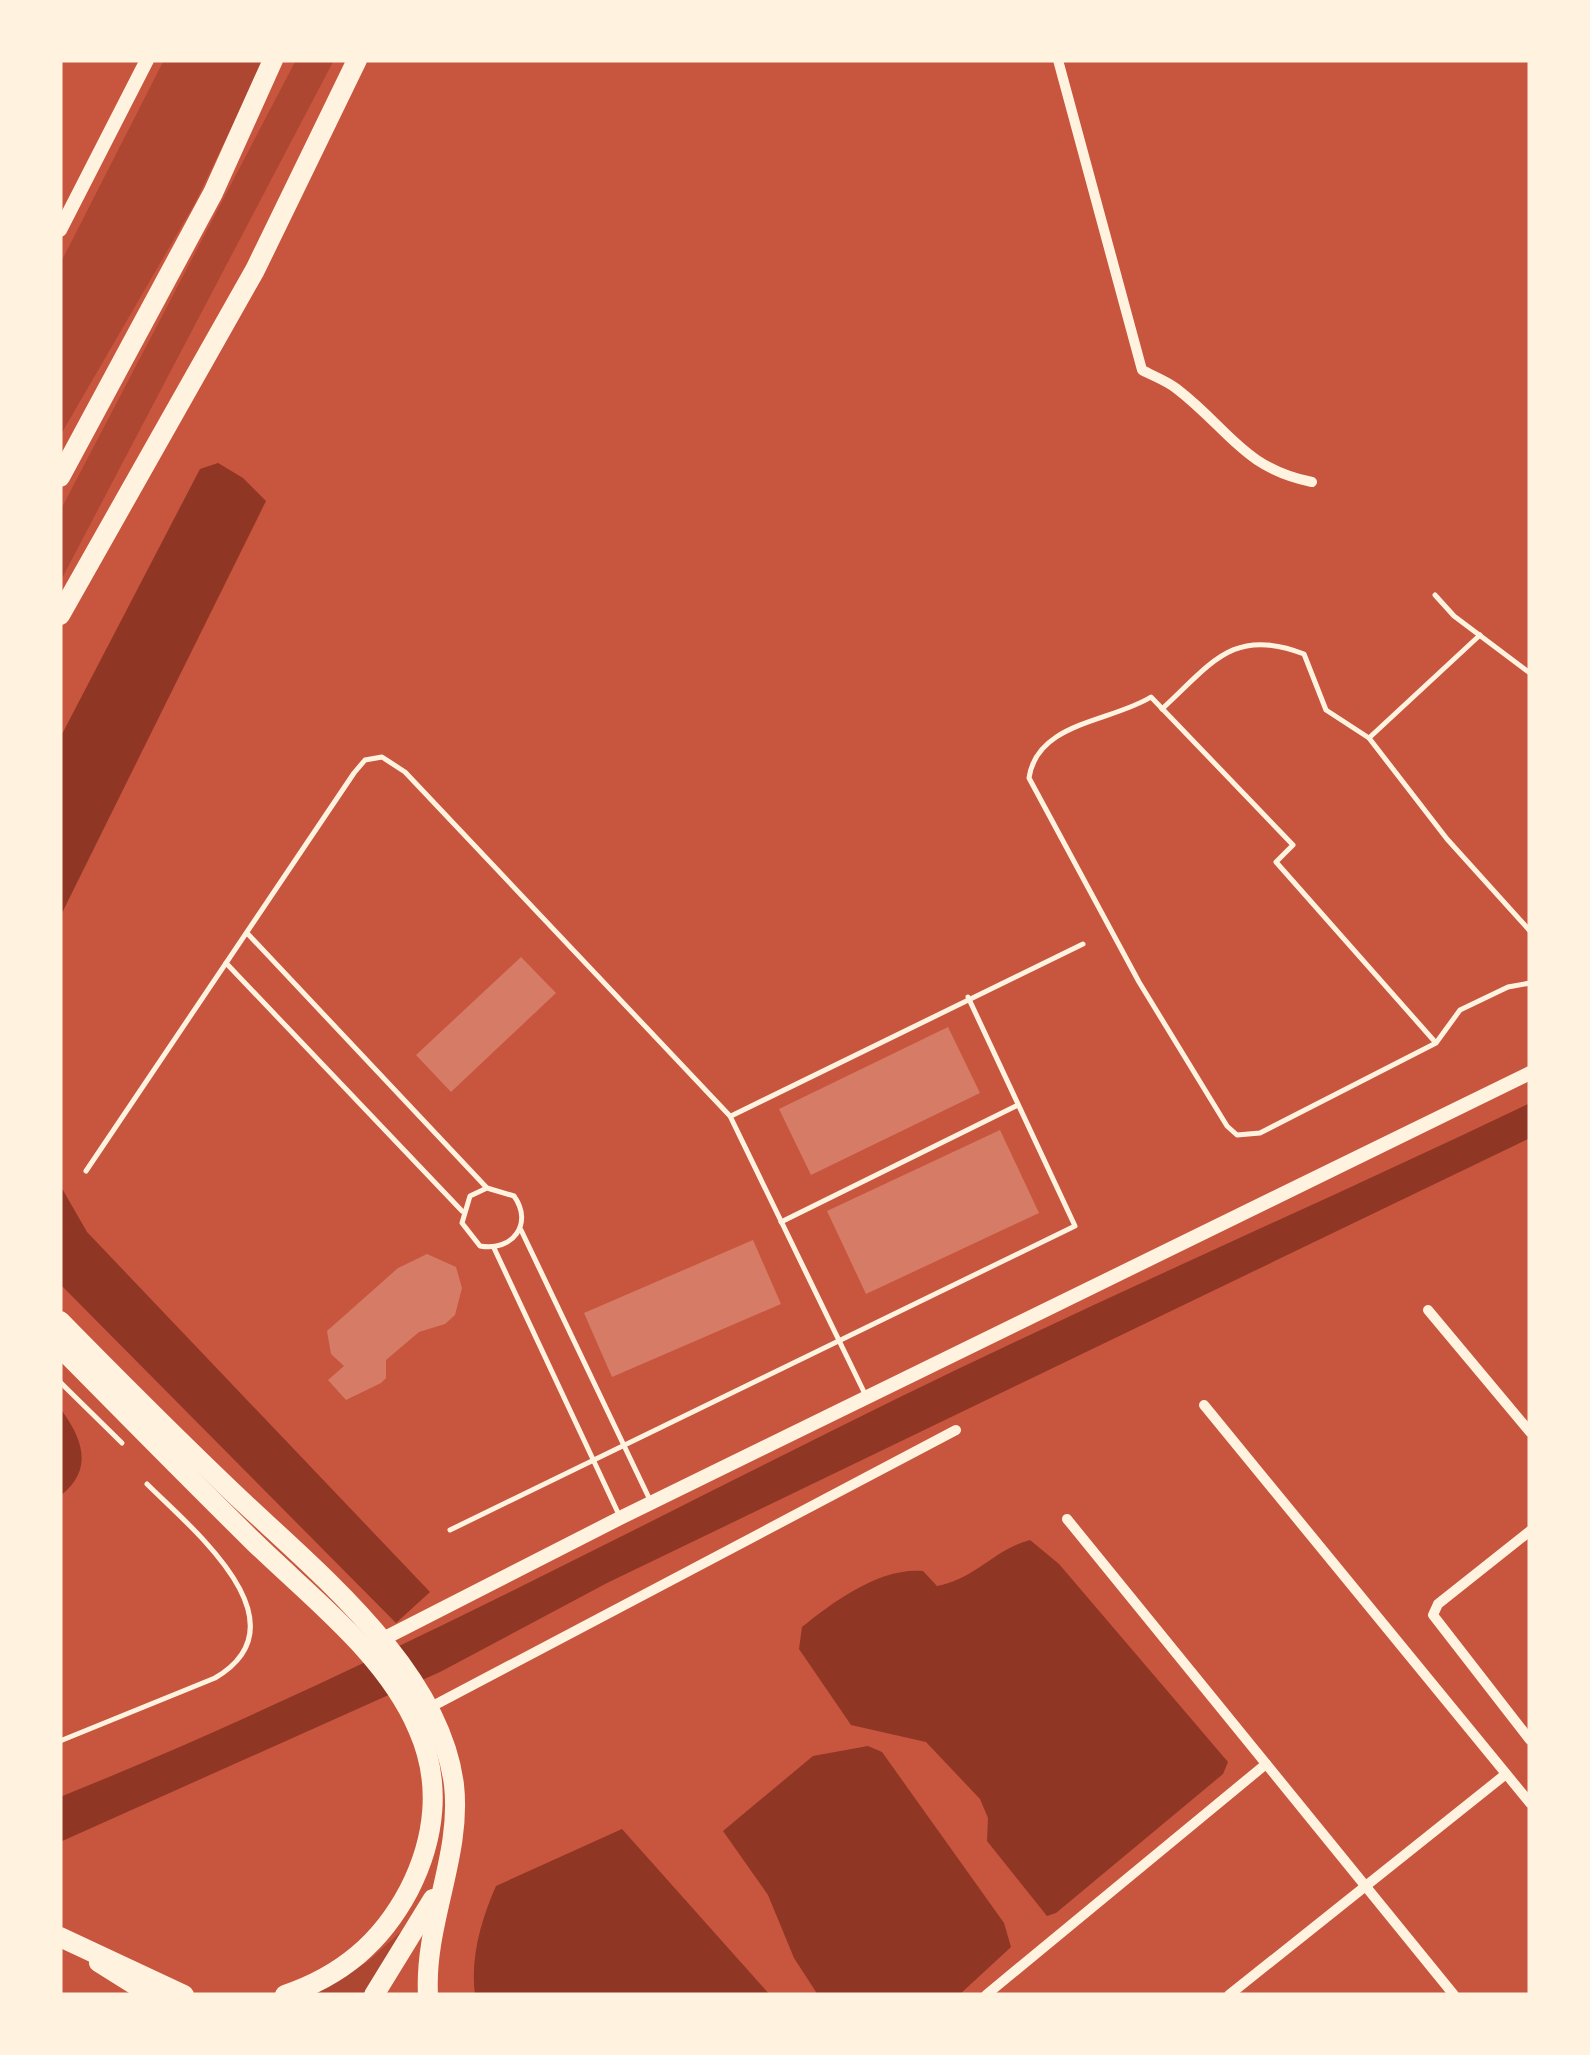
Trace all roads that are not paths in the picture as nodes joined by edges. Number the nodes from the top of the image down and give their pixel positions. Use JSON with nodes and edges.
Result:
{"nodes":[{"id":1,"x":147,"y":60,"type":"edge"},
{"id":2,"x":273,"y":60,"type":"edge"},
{"id":3,"x":358,"y":60,"type":"edge"},
{"id":4,"x":1058,"y":60,"type":"edge"},
{"id":5,"x":60,"y":230,"type":"edge"},
{"id":6,"x":188,"y":238,"type":"junction"},
{"id":7,"x":153,"y":448,"type":"junction"},
{"id":8,"x":60,"y":454,"type":"edge"},
{"id":9,"x":60,"y":477,"type":"edge"},
{"id":10,"x":1312,"y":482,"type":"dead end"},
{"id":11,"x":1435,"y":595,"type":"dead end"},
{"id":12,"x":60,"y":615,"type":"edge"},
{"id":13,"x":60,"y":636,"type":"edge"},
{"id":14,"x":1480,"y":636,"type":"junction"},
{"id":15,"x":1530,"y":673,"type":"edge"},
{"id":16,"x":1162,"y":709,"type":"junction"},
{"id":17,"x":1369,"y":738,"type":"junction"},
{"id":18,"x":1530,"y":932,"type":"edge"},
{"id":19,"x":247,"y":933,"type":"junction"},
{"id":20,"x":1083,"y":944,"type":"dead end"},
{"id":21,"x":226,"y":964,"type":"junction"},
{"id":22,"x":1530,"y":982,"type":"edge"},
{"id":23,"x":968,"y":997,"type":"junction"},
{"id":24,"x":1436,"y":1043,"type":"junction"},
{"id":25,"x":1530,"y":1073,"type":"edge"},
{"id":26,"x":1017,"y":1106,"type":"junction"},
{"id":27,"x":730,"y":1116,"type":"junction"},
{"id":28,"x":86,"y":1170,"type":"dead end"},
{"id":29,"x":487,"y":1188,"type":"junction"},
{"id":30,"x":462,"y":1211,"type":"junction"},
{"id":31,"x":781,"y":1222,"type":"junction"},
{"id":32,"x":520,"y":1228,"type":"junction"},
{"id":33,"x":494,"y":1248,"type":"junction"},
{"id":34,"x":1428,"y":1310,"type":"dead end"},
{"id":35,"x":60,"y":1321,"type":"edge"},
{"id":36,"x":838,"y":1342,"type":"junction"},
{"id":37,"x":60,"y":1347,"type":"edge"},
{"id":38,"x":60,"y":1382,"type":"edge"},
{"id":39,"x":866,"y":1397,"type":"junction"},
{"id":40,"x":1204,"y":1405,"type":"dead end"},
{"id":41,"x":956,"y":1430,"type":"dead end"},
{"id":42,"x":1530,"y":1432,"type":"edge"},
{"id":43,"x":122,"y":1444,"type":"dead end"},
{"id":44,"x":624,"y":1446,"type":"junction"},
{"id":45,"x":594,"y":1460,"type":"junction"},
{"id":46,"x":147,"y":1484,"type":"dead end"},
{"id":47,"x":652,"y":1503,"type":"junction"},
{"id":48,"x":620,"y":1518,"type":"junction"},
{"id":49,"x":1067,"y":1518,"type":"dead end"},
{"id":50,"x":450,"y":1530,"type":"dead end"},
{"id":51,"x":1530,"y":1531,"type":"edge"},
{"id":52,"x":381,"y":1640,"type":"junction"},
{"id":53,"x":418,"y":1708,"type":"junction"},
{"id":54,"x":1530,"y":1740,"type":"edge"},
{"id":55,"x":60,"y":1741,"type":"edge"},
{"id":56,"x":1266,"y":1764,"type":"junction"},
{"id":57,"x":1506,"y":1774,"type":"junction"},
{"id":58,"x":1530,"y":1804,"type":"edge"},
{"id":59,"x":1365,"y":1886,"type":"junction"},
{"id":60,"x":440,"y":1887,"type":"junction"},
{"id":61,"x":60,"y":1938,"type":"edge"},
{"id":62,"x":149,"y":1995,"type":"edge"},
{"id":63,"x":184,"y":1995,"type":"edge"},
{"id":64,"x":285,"y":1995,"type":"edge"},
{"id":65,"x":374,"y":1995,"type":"edge"},
{"id":66,"x":428,"y":1995,"type":"edge"},
{"id":67,"x":986,"y":1995,"type":"edge"},
{"id":68,"x":1229,"y":1995,"type":"edge"},
{"id":69,"x":1454,"y":1995,"type":"edge"}],
"edges":[{"from":1,"to":5,"type":"street"},
{"from":2,"to":6,"type":"highway"},
{"from":3,"to":7,"type":"highway"},
{"from":4,"to":10,"type":"street"},
{"from":6,"to":8,"type":"highway"},
{"from":6,"to":9,"type":"highway"},
{"from":7,"to":12,"type":"highway"},
{"from":7,"to":13,"type":"highway"},
{"from":11,"to":14,"type":"lane"},
{"from":14,"to":15,"type":"lane"},
{"from":14,"to":17,"type":"lane"},
{"from":16,"to":17,"type":"lane"},
{"from":16,"to":24,"type":"lane"},
{"from":16,"to":24,"type":"lane"},
{"from":17,"to":18,"type":"lane"},
{"from":19,"to":21,"type":"lane"},
{"from":19,"to":27,"type":"lane"},
{"from":19,"to":29,"type":"lane"},
{"from":20,"to":23,"type":"lane"},
{"from":21,"to":28,"type":"lane"},
{"from":21,"to":30,"type":"lane"},
{"from":22,"to":24,"type":"lane"},
{"from":23,"to":26,"type":"lane"},
{"from":23,"to":27,"type":"lane"},
{"from":25,"to":39,"type":"street"},
{"from":26,"to":31,"type":"lane"},
{"from":26,"to":36,"type":"lane"},
{"from":27,"to":31,"type":"lane"},
{"from":29,"to":30,"type":"lane"},
{"from":29,"to":32,"type":"lane"},
{"from":30,"to":33,"type":"lane"},
{"from":31,"to":36,"type":"lane"},
{"from":32,"to":33,"type":"lane"},
{"from":32,"to":44,"type":"lane"},
{"from":33,"to":45,"type":"lane"},
{"from":34,"to":42,"type":"street"},
{"from":35,"to":52,"type":"highway"},
{"from":36,"to":39,"type":"lane"},
{"from":36,"to":44,"type":"lane"},
{"from":37,"to":53,"type":"highway"},
{"from":38,"to":43,"type":"lane"},
{"from":39,"to":47,"type":"street"},
{"from":40,"to":57,"type":"street"},
{"from":41,"to":53,"type":"street"},
{"from":44,"to":45,"type":"lane"},
{"from":44,"to":47,"type":"lane"},
{"from":45,"to":48,"type":"lane"},
{"from":45,"to":50,"type":"lane"},
{"from":46,"to":55,"type":"lane"},
{"from":47,"to":48,"type":"street"},
{"from":48,"to":52,"type":"street"},
{"from":49,"to":56,"type":"street"},
{"from":51,"to":54,"type":"street"},
{"from":52,"to":53,"type":"highway"},
{"from":53,"to":60,"type":"highway"},
{"from":53,"to":64,"type":"highway"},
{"from":56,"to":59,"type":"street"},
{"from":56,"to":67,"type":"street"},
{"from":57,"to":58,"type":"street"},
{"from":57,"to":59,"type":"street"},
{"from":59,"to":68,"type":"street"},
{"from":59,"to":69,"type":"street"},
{"from":60,"to":65,"type":"highway"},
{"from":60,"to":66,"type":"highway"},
{"from":61,"to":62,"type":"main road"},
{"from":61,"to":63,"type":"highway"}]}
